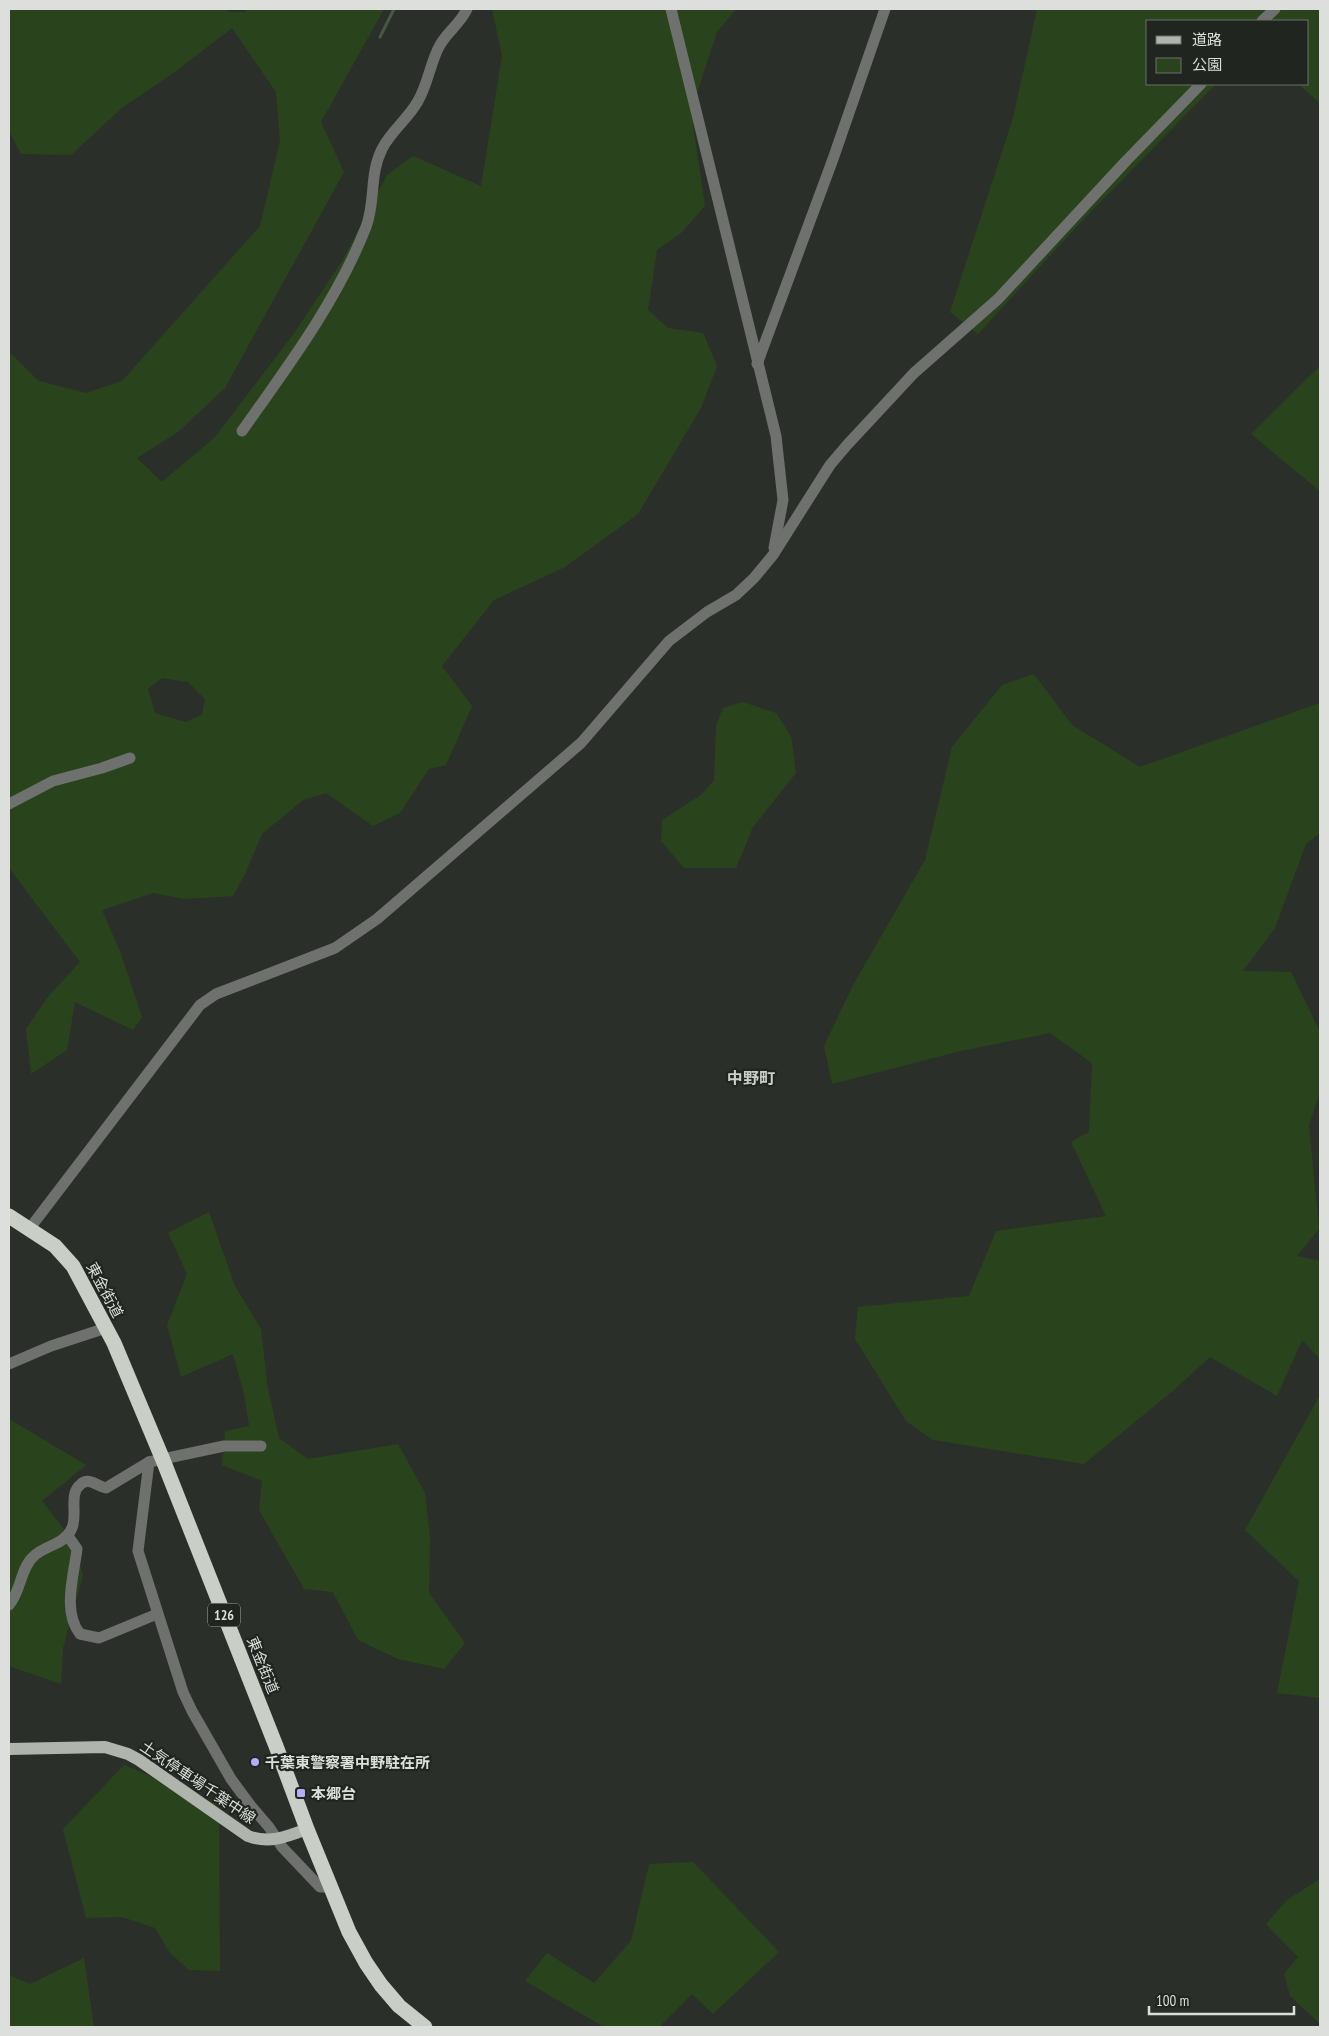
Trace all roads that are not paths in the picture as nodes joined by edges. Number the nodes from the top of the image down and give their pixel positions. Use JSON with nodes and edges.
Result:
{"nodes":[{"id":1,"x":468,"y":9,"type":"edge"},
{"id":2,"x":671,"y":9,"type":"edge"},
{"id":3,"x":885,"y":9,"type":"edge"},
{"id":4,"x":1274,"y":9,"type":"edge"},
{"id":5,"x":1263,"y":20,"type":"edge"},
{"id":6,"x":1201,"y":85,"type":"edge"},
{"id":7,"x":757,"y":364,"type":"junction"},
{"id":8,"x":242,"y":431,"type":"dead end"},
{"id":9,"x":773,"y":555,"type":"junction"},
{"id":10,"x":130,"y":758,"type":"dead end"},
{"id":11,"x":9,"y":804,"type":"edge"},
{"id":12,"x":9,"y":1216,"type":"edge"},
{"id":13,"x":30,"y":1228,"type":"junction"},
{"id":14,"x":106,"y":1328,"type":"junction"},
{"id":15,"x":9,"y":1364,"type":"edge"},
{"id":16,"x":262,"y":1446,"type":"dead end"},
{"id":17,"x":156,"y":1461,"type":"junction"},
{"id":18,"x":68,"y":1536,"type":"junction"},
{"id":19,"x":9,"y":1604,"type":"edge"},
{"id":20,"x":157,"y":1614,"type":"junction"},
{"id":21,"x":9,"y":1749,"type":"edge"},
{"id":22,"x":307,"y":1829,"type":"junction"},
{"id":23,"x":278,"y":1840,"type":"junction"},
{"id":24,"x":330,"y":1887,"type":"junction"},
{"id":25,"x":425,"y":2027,"type":"edge"}],
"edges":[{"from":1,"to":8,"type":"street"},
{"from":2,"to":7,"type":"street"},
{"from":3,"to":7,"type":"street"},
{"from":4,"to":5,"type":"street"},
{"from":6,"to":9,"type":"street"},
{"from":7,"to":9,"type":"street"},
{"from":9,"to":13,"type":"street"},
{"from":10,"to":11,"type":"street"},
{"from":12,"to":13,"type":"highway","name":"東金街道","number":"126"},
{"from":13,"to":14,"type":"highway","name":"東金街道","number":"126"},
{"from":14,"to":15,"type":"street"},
{"from":14,"to":17,"type":"highway","name":"東金街道","number":"126"},
{"from":16,"to":17,"type":"street"},
{"from":17,"to":18,"type":"street"},
{"from":17,"to":20,"type":"street"},
{"from":17,"to":22,"type":"highway","name":"東金街道","number":"126"},
{"from":18,"to":19,"type":"street"},
{"from":18,"to":20,"type":"street"},
{"from":20,"to":23,"type":"street"},
{"from":21,"to":23,"type":"main road","name":"土気停車場千葉中線"},
{"from":22,"to":23,"type":"main road","name":"土気停車場千葉中線"},
{"from":22,"to":24,"type":"highway","name":"東金街道","number":"126"},
{"from":23,"to":24,"type":"street"},
{"from":24,"to":25,"type":"highway","name":"東金街道","number":"126"}]}
